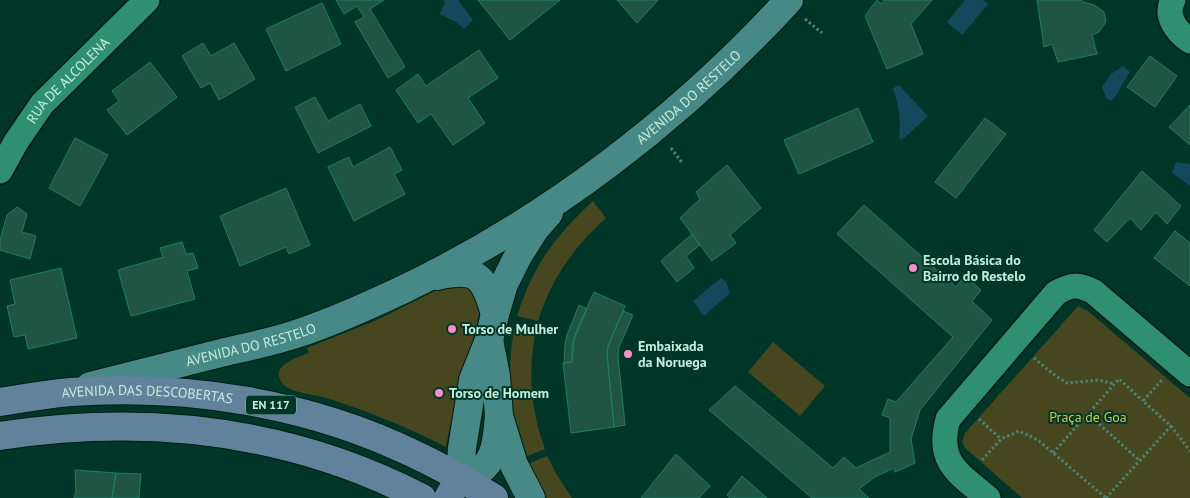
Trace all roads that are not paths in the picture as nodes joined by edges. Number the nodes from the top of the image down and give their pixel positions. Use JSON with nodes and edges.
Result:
{"nodes":[{"id":1,"x":147,"y":0,"type":"edge"},
{"id":2,"x":1173,"y":0,"type":"edge"},
{"id":3,"x":795,"y":8,"type":"edge"},
{"id":4,"x":1190,"y":41,"type":"edge"},
{"id":5,"x":0,"y":171,"type":"edge"},
{"id":6,"x":580,"y":185,"type":"junction"},
{"id":7,"x":425,"y":279,"type":"junction"},
{"id":8,"x":495,"y":314,"type":"junction"},
{"id":9,"x":489,"y":340,"type":"junction"},
{"id":10,"x":1184,"y":369,"type":"edge"},
{"id":11,"x":70,"y":392,"type":"junction"},
{"id":12,"x":0,"y":402,"type":"edge"},
{"id":13,"x":499,"y":416,"type":"junction"},
{"id":14,"x":0,"y":436,"type":"edge"},
{"id":15,"x":454,"y":488,"type":"edge"},
{"id":16,"x":422,"y":498,"type":"edge"},
{"id":17,"x":494,"y":498,"type":"edge"},
{"id":18,"x":531,"y":498,"type":"edge"},
{"id":19,"x":988,"y":498,"type":"edge"}],
"edges":[{"from":1,"to":5,"type":"street","name":"RUA DE ALCOLENA"},
{"from":2,"to":4,"type":"street"},
{"from":3,"to":6,"type":"street","name":"AVENIDA DO RESTELO"},
{"from":6,"to":7,"type":"street","name":"AVENIDA DO RESTELO"},
{"from":6,"to":8,"type":"street","name":"AVENIDA DO RESTELO"},
{"from":7,"to":8,"type":"street","name":"AVENIDA DO RESTELO"},
{"from":7,"to":11,"type":"street","name":"AVENIDA DO RESTELO"},
{"from":8,"to":9,"type":"street","name":"AVENIDA DO RESTELO"},
{"from":9,"to":13,"type":"street","name":"AVENIDA DO RESTELO"},
{"from":9,"to":15,"type":"street","name":"AVENIDA DO RESTELO"},
{"from":10,"to":19,"type":"street"},
{"from":11,"to":12,"type":"main road","name":"AVENIDA DAS DESCOBERTAS","number":"EN 117"},
{"from":11,"to":15,"type":"main road","name":"AVENIDA DAS DESCOBERTAS","number":"EN 117"},
{"from":13,"to":15,"type":"street","name":"AVENIDA DO RESTELO"},
{"from":13,"to":18,"type":"street","name":"AVENIDA DO RESTELO"},
{"from":14,"to":16,"type":"main road"},
{"from":15,"to":17,"type":"main road","number":"EN 117"}]}
